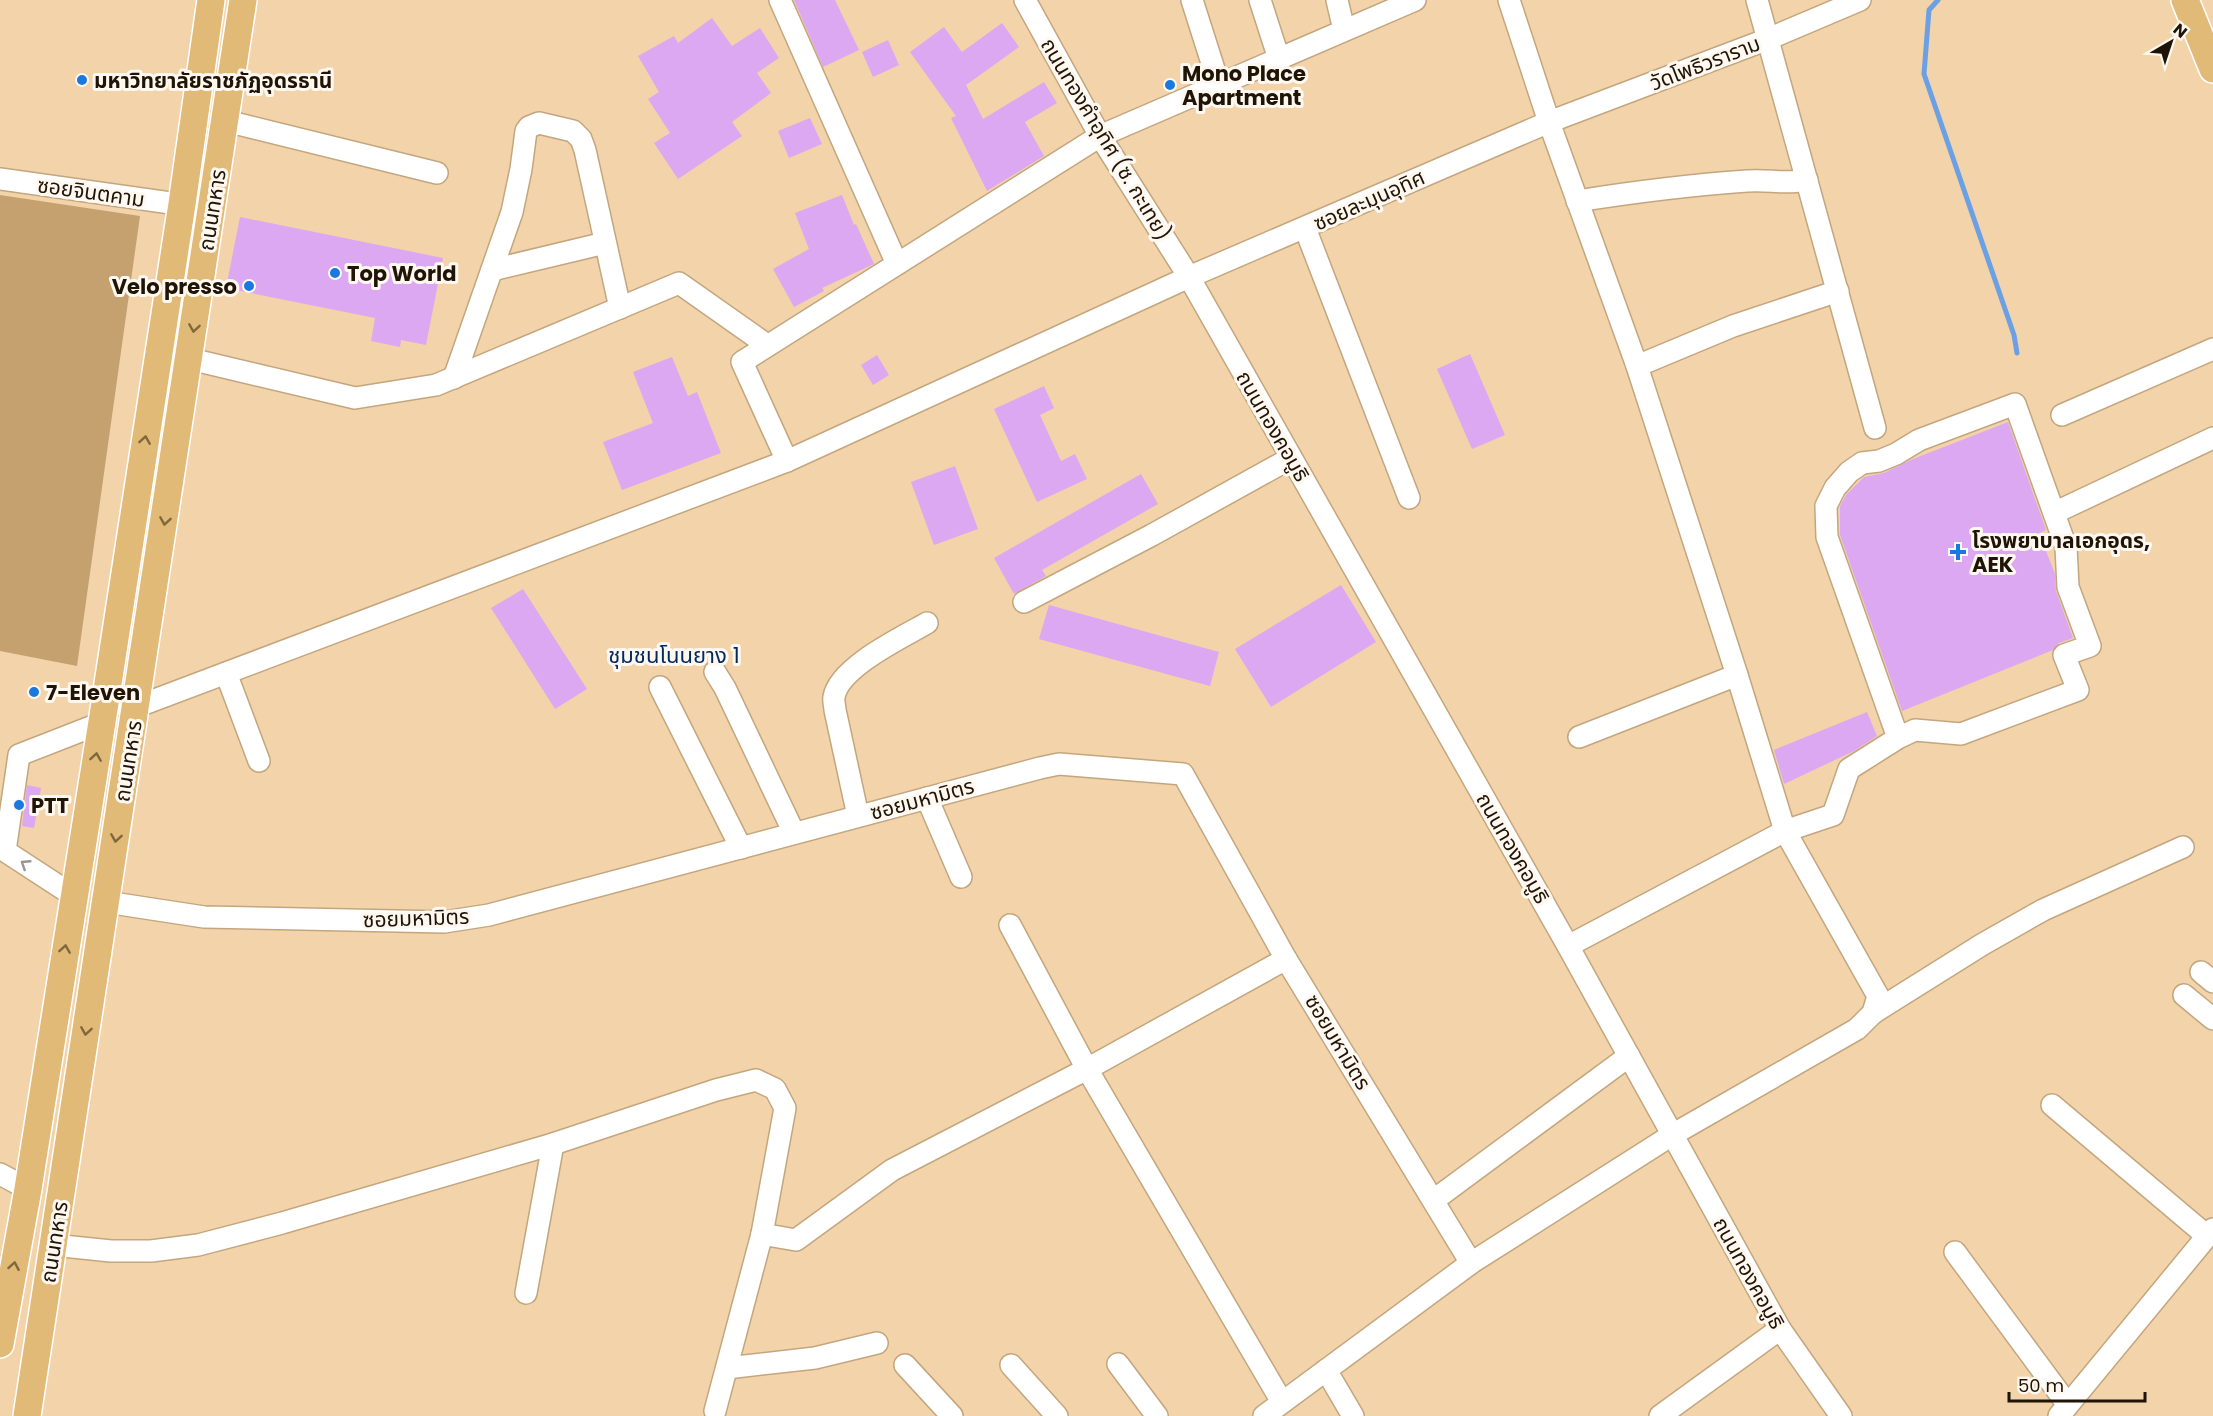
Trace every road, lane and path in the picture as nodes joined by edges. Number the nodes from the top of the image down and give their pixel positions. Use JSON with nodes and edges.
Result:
{"nodes":[{"id":1,"x":211,"y":0,"type":"edge"},
{"id":2,"x":243,"y":0,"type":"edge"},
{"id":3,"x":780,"y":0,"type":"edge"},
{"id":4,"x":1025,"y":0,"type":"edge"},
{"id":5,"x":1192,"y":0,"type":"edge"},
{"id":6,"x":1260,"y":0,"type":"edge"},
{"id":7,"x":1337,"y":0,"type":"edge"},
{"id":8,"x":1415,"y":0,"type":"edge"},
{"id":9,"x":1509,"y":0,"type":"edge"},
{"id":10,"x":1757,"y":0,"type":"edge"},
{"id":11,"x":1860,"y":0,"type":"edge"},
{"id":12,"x":2185,"y":0,"type":"edge"},
{"id":13,"x":1344,"y":30,"type":"junction"},
{"id":14,"x":1768,"y":39,"type":"junction"},
{"id":15,"x":1279,"y":59,"type":"junction"},
{"id":16,"x":2213,"y":69,"type":"edge"},
{"id":17,"x":1219,"y":85,"type":"junction"},
{"id":18,"x":226,"y":121,"type":"junction"},
{"id":19,"x":1549,"y":122,"type":"junction"},
{"id":20,"x":1100,"y":136,"type":"junction"},
{"id":21,"x":436,"y":173,"type":"dead end"},
{"id":22,"x":0,"y":179,"type":"edge"},
{"id":23,"x":1807,"y":180,"type":"junction"},
{"id":24,"x":1577,"y":201,"type":"junction"},
{"id":25,"x":182,"y":204,"type":"junction"},
{"id":26,"x":213,"y":209,"type":"junction"},
{"id":27,"x":1305,"y":228,"type":"junction"},
{"id":28,"x":605,"y":243,"type":"junction"},
{"id":29,"x":897,"y":264,"type":"junction"},
{"id":30,"x":492,"y":270,"type":"junction"},
{"id":31,"x":1189,"y":277,"type":"junction"},
{"id":32,"x":1838,"y":291,"type":"junction"},
{"id":33,"x":620,"y":308,"type":"junction"},
{"id":34,"x":767,"y":345,"type":"junction"},
{"id":35,"x":2213,"y":349,"type":"edge"},
{"id":36,"x":190,"y":358,"type":"junction"},
{"id":37,"x":1637,"y":366,"type":"junction"},
{"id":38,"x":454,"y":378,"type":"junction"},
{"id":39,"x":2062,"y":416,"type":"dead end"},
{"id":40,"x":1875,"y":428,"type":"dead end"},
{"id":41,"x":2213,"y":438,"type":"edge"},
{"id":42,"x":1292,"y":458,"type":"junction"},
{"id":43,"x":787,"y":461,"type":"junction"},
{"id":44,"x":1409,"y":498,"type":"dead end"},
{"id":45,"x":2054,"y":513,"type":"junction"},
{"id":46,"x":1024,"y":602,"type":"dead end"},
{"id":47,"x":927,"y":623,"type":"dead end"},
{"id":48,"x":715,"y":672,"type":"dead end"},
{"id":49,"x":226,"y":673,"type":"junction"},
{"id":50,"x":1737,"y":675,"type":"junction"},
{"id":51,"x":660,"y":687,"type":"dead end"},
{"id":52,"x":136,"y":707,"type":"junction"},
{"id":53,"x":103,"y":713,"type":"junction"},
{"id":54,"x":1579,"y":737,"type":"dead end"},
{"id":55,"x":1898,"y":738,"type":"junction"},
{"id":56,"x":259,"y":761,"type":"dead end"},
{"id":57,"x":927,"y":798,"type":"junction"},
{"id":58,"x":858,"y":816,"type":"junction"},
{"id":59,"x":1785,"y":831,"type":"junction"},
{"id":60,"x":794,"y":833,"type":"junction"},
{"id":61,"x":2183,"y":847,"type":"dead end"},
{"id":62,"x":741,"y":848,"type":"junction"},
{"id":63,"x":961,"y":877,"type":"dead end"},
{"id":64,"x":74,"y":896,"type":"junction"},
{"id":65,"x":106,"y":902,"type":"junction"},
{"id":66,"x":1010,"y":925,"type":"dead end"},
{"id":67,"x":1568,"y":946,"type":"junction"},
{"id":68,"x":1286,"y":959,"type":"junction"},
{"id":69,"x":2184,"y":995,"type":"dead end"},
{"id":70,"x":1873,"y":1013,"type":"junction"},
{"id":71,"x":2213,"y":1019,"type":"edge"},
{"id":72,"x":1629,"y":1056,"type":"junction"},
{"id":73,"x":1087,"y":1069,"type":"junction"},
{"id":74,"x":2052,"y":1105,"type":"dead end"},
{"id":75,"x":1672,"y":1135,"type":"junction"},
{"id":76,"x":553,"y":1144,"type":"junction"},
{"id":77,"x":0,"y":1174,"type":"edge"},
{"id":78,"x":28,"y":1188,"type":"junction"},
{"id":79,"x":1434,"y":1200,"type":"junction"},
{"id":80,"x":2210,"y":1232,"type":"edge"},
{"id":81,"x":762,"y":1234,"type":"junction"},
{"id":82,"x":53,"y":1245,"type":"junction"},
{"id":83,"x":1955,"y":1252,"type":"dead end"},
{"id":84,"x":1471,"y":1263,"type":"junction"},
{"id":85,"x":526,"y":1293,"type":"dead end"},
{"id":86,"x":1780,"y":1329,"type":"junction"},
{"id":87,"x":877,"y":1343,"type":"dead end"},
{"id":88,"x":0,"y":1344,"type":"edge"},
{"id":89,"x":1118,"y":1364,"type":"dead end"},
{"id":90,"x":904,"y":1365,"type":"dead end"},
{"id":91,"x":1011,"y":1365,"type":"dead end"},
{"id":92,"x":727,"y":1368,"type":"junction"},
{"id":93,"x":1326,"y":1370,"type":"junction"},
{"id":94,"x":1282,"y":1402,"type":"junction"},
{"id":95,"x":715,"y":1411,"type":"dead end"},
{"id":96,"x":2064,"y":1411,"type":"edge"},
{"id":97,"x":27,"y":1416,"type":"edge"},
{"id":98,"x":952,"y":1416,"type":"edge"},
{"id":99,"x":1057,"y":1416,"type":"edge"},
{"id":100,"x":1157,"y":1416,"type":"edge"},
{"id":101,"x":1264,"y":1416,"type":"edge"},
{"id":102,"x":1353,"y":1416,"type":"edge"},
{"id":103,"x":1660,"y":1416,"type":"edge"},
{"id":104,"x":1841,"y":1416,"type":"edge"}],
"edges":[{"from":1,"to":25,"type":"main road","name":"ถนนทหาร"},
{"from":2,"to":18,"type":"main road","name":"ถนนทหาร"},
{"from":3,"to":29,"type":"street"},
{"from":4,"to":20,"type":"street","name":"ถนนทองคำอุทิศ (ซ. กะเทย)"},
{"from":5,"to":17,"type":"street"},
{"from":6,"to":15,"type":"street"},
{"from":7,"to":13,"type":"street"},
{"from":8,"to":13,"type":"street"},
{"from":9,"to":19,"type":"street"},
{"from":10,"to":14,"type":"street"},
{"from":11,"to":14,"type":"street","name":"วัดโพธิวราราม"},
{"from":12,"to":16,"type":"main road"},
{"from":13,"to":15,"type":"street"},
{"from":14,"to":19,"type":"street","name":"วัดโพธิวราราม"},
{"from":14,"to":23,"type":"street"},
{"from":15,"to":17,"type":"street"},
{"from":17,"to":20,"type":"street"},
{"from":18,"to":21,"type":"street"},
{"from":18,"to":26,"type":"main road","name":"ถนนทหาร"},
{"from":19,"to":24,"type":"street"},
{"from":19,"to":27,"type":"street","name":"ซอยละมุนอุทิศ"},
{"from":20,"to":29,"type":"street"},
{"from":20,"to":31,"type":"street","name":"ถนนทองคำอุทิศ (ซ. กะเทย)"},
{"from":22,"to":25,"type":"street","name":"ซอยจินตคาม"},
{"from":23,"to":24,"type":"street"},
{"from":23,"to":32,"type":"street"},
{"from":24,"to":37,"type":"street"},
{"from":25,"to":26,"type":"street","name":"ซอยจินตคาม"},
{"from":53,"to":25,"type":"main road","name":"ถนนทหาร","one_way":true},
{"from":26,"to":36,"type":"main road","name":"ถนนทหาร","one_way":true},
{"from":27,"to":31,"type":"street","name":"ซอยละมุนอุทิศ"},
{"from":27,"to":44,"type":"street"},
{"from":28,"to":30,"type":"street"},
{"from":28,"to":30,"type":"street"},
{"from":28,"to":33,"type":"street"},
{"from":29,"to":34,"type":"street"},
{"from":30,"to":38,"type":"street"},
{"from":31,"to":42,"type":"street","name":"ถนนทองคอมูธิ"},
{"from":31,"to":43,"type":"street","name":"ซอยละมุนอุทิศ"},
{"from":32,"to":37,"type":"street"},
{"from":32,"to":40,"type":"street"},
{"from":33,"to":34,"type":"street"},
{"from":33,"to":38,"type":"street"},
{"from":34,"to":43,"type":"street"},
{"from":35,"to":39,"type":"street"},
{"from":36,"to":38,"type":"street"},
{"from":36,"to":52,"type":"main road","name":"ถนนทหาร","one_way":true},
{"from":37,"to":50,"type":"street"},
{"from":41,"to":45,"type":"street"},
{"from":42,"to":46,"type":"street"},
{"from":42,"to":67,"type":"street","name":"ถนนทองคอมูธิ"},
{"from":43,"to":49,"type":"street","name":"ซอยละมุนอุทิศ"},
{"from":45,"to":55,"type":"street"},
{"from":45,"to":55,"type":"street"},
{"from":47,"to":58,"type":"street"},
{"from":48,"to":60,"type":"street"},
{"from":49,"to":52,"type":"street","name":"ซอยละมุนอุทิศ"},
{"from":49,"to":56,"type":"street"},
{"from":50,"to":54,"type":"street"},
{"from":50,"to":59,"type":"street"},
{"from":51,"to":62,"type":"street"},
{"from":52,"to":53,"type":"street"},
{"from":52,"to":65,"type":"main road","name":"ถนนทหาร","one_way":true},
{"from":64,"to":53,"type":"main road","name":"ถนนทหาร","one_way":true},
{"from":64,"to":53,"type":"street","one_way":true},
{"from":55,"to":59,"type":"street"},
{"from":57,"to":58,"type":"street","name":"ซอยมหามิตร"},
{"from":57,"to":63,"type":"street"},
{"from":57,"to":68,"type":"street","name":"ซอยมหามิตร"},
{"from":58,"to":60,"type":"street","name":"ซอยมหามิตร"},
{"from":59,"to":67,"type":"street"},
{"from":59,"to":70,"type":"street"},
{"from":60,"to":62,"type":"street","name":"ซอยมหามิตร"},
{"from":61,"to":70,"type":"street"},
{"from":62,"to":65,"type":"street","name":"ซอยมหามิตร"},
{"from":78,"to":64,"type":"main road","name":"ถนนทหาร","one_way":true},
{"from":65,"to":82,"type":"main road","name":"ถนนทหาร","one_way":true},
{"from":66,"to":73,"type":"street"},
{"from":67,"to":72,"type":"street","name":"ถนนทองคอมูธิ"},
{"from":68,"to":73,"type":"street"},
{"from":68,"to":79,"type":"street","name":"ซอยมหามิตร"},
{"from":69,"to":71,"type":"street"},
{"from":70,"to":75,"type":"street"},
{"from":72,"to":75,"type":"street","name":"ถนนทองคอมูธิ"},
{"from":72,"to":79,"type":"street"},
{"from":73,"to":81,"type":"street"},
{"from":73,"to":94,"type":"street"},
{"from":74,"to":80,"type":"street"},
{"from":75,"to":84,"type":"street"},
{"from":75,"to":86,"type":"street","name":"ถนนทองคอมูธิ"},
{"from":76,"to":81,"type":"street"},
{"from":76,"to":82,"type":"street"},
{"from":76,"to":85,"type":"street"},
{"from":77,"to":78,"type":"street"},
{"from":88,"to":78,"type":"main road","name":"ถนนทหาร","one_way":true},
{"from":79,"to":84,"type":"street","name":"ซอยมหามิตร"},
{"from":80,"to":96,"type":"street"},
{"from":81,"to":92,"type":"street"},
{"from":82,"to":97,"type":"main road","name":"ถนนทหาร"},
{"from":83,"to":96,"type":"street"},
{"from":84,"to":93,"type":"street"},
{"from":86,"to":103,"type":"street"},
{"from":86,"to":104,"type":"street","name":"ถนนทองคอมูธิ"},
{"from":87,"to":92,"type":"street"},
{"from":89,"to":100,"type":"street"},
{"from":90,"to":98,"type":"street"},
{"from":91,"to":99,"type":"street"},
{"from":92,"to":95,"type":"street"},
{"from":93,"to":94,"type":"street"},
{"from":93,"to":102,"type":"street"},
{"from":94,"to":101,"type":"street"}]}
